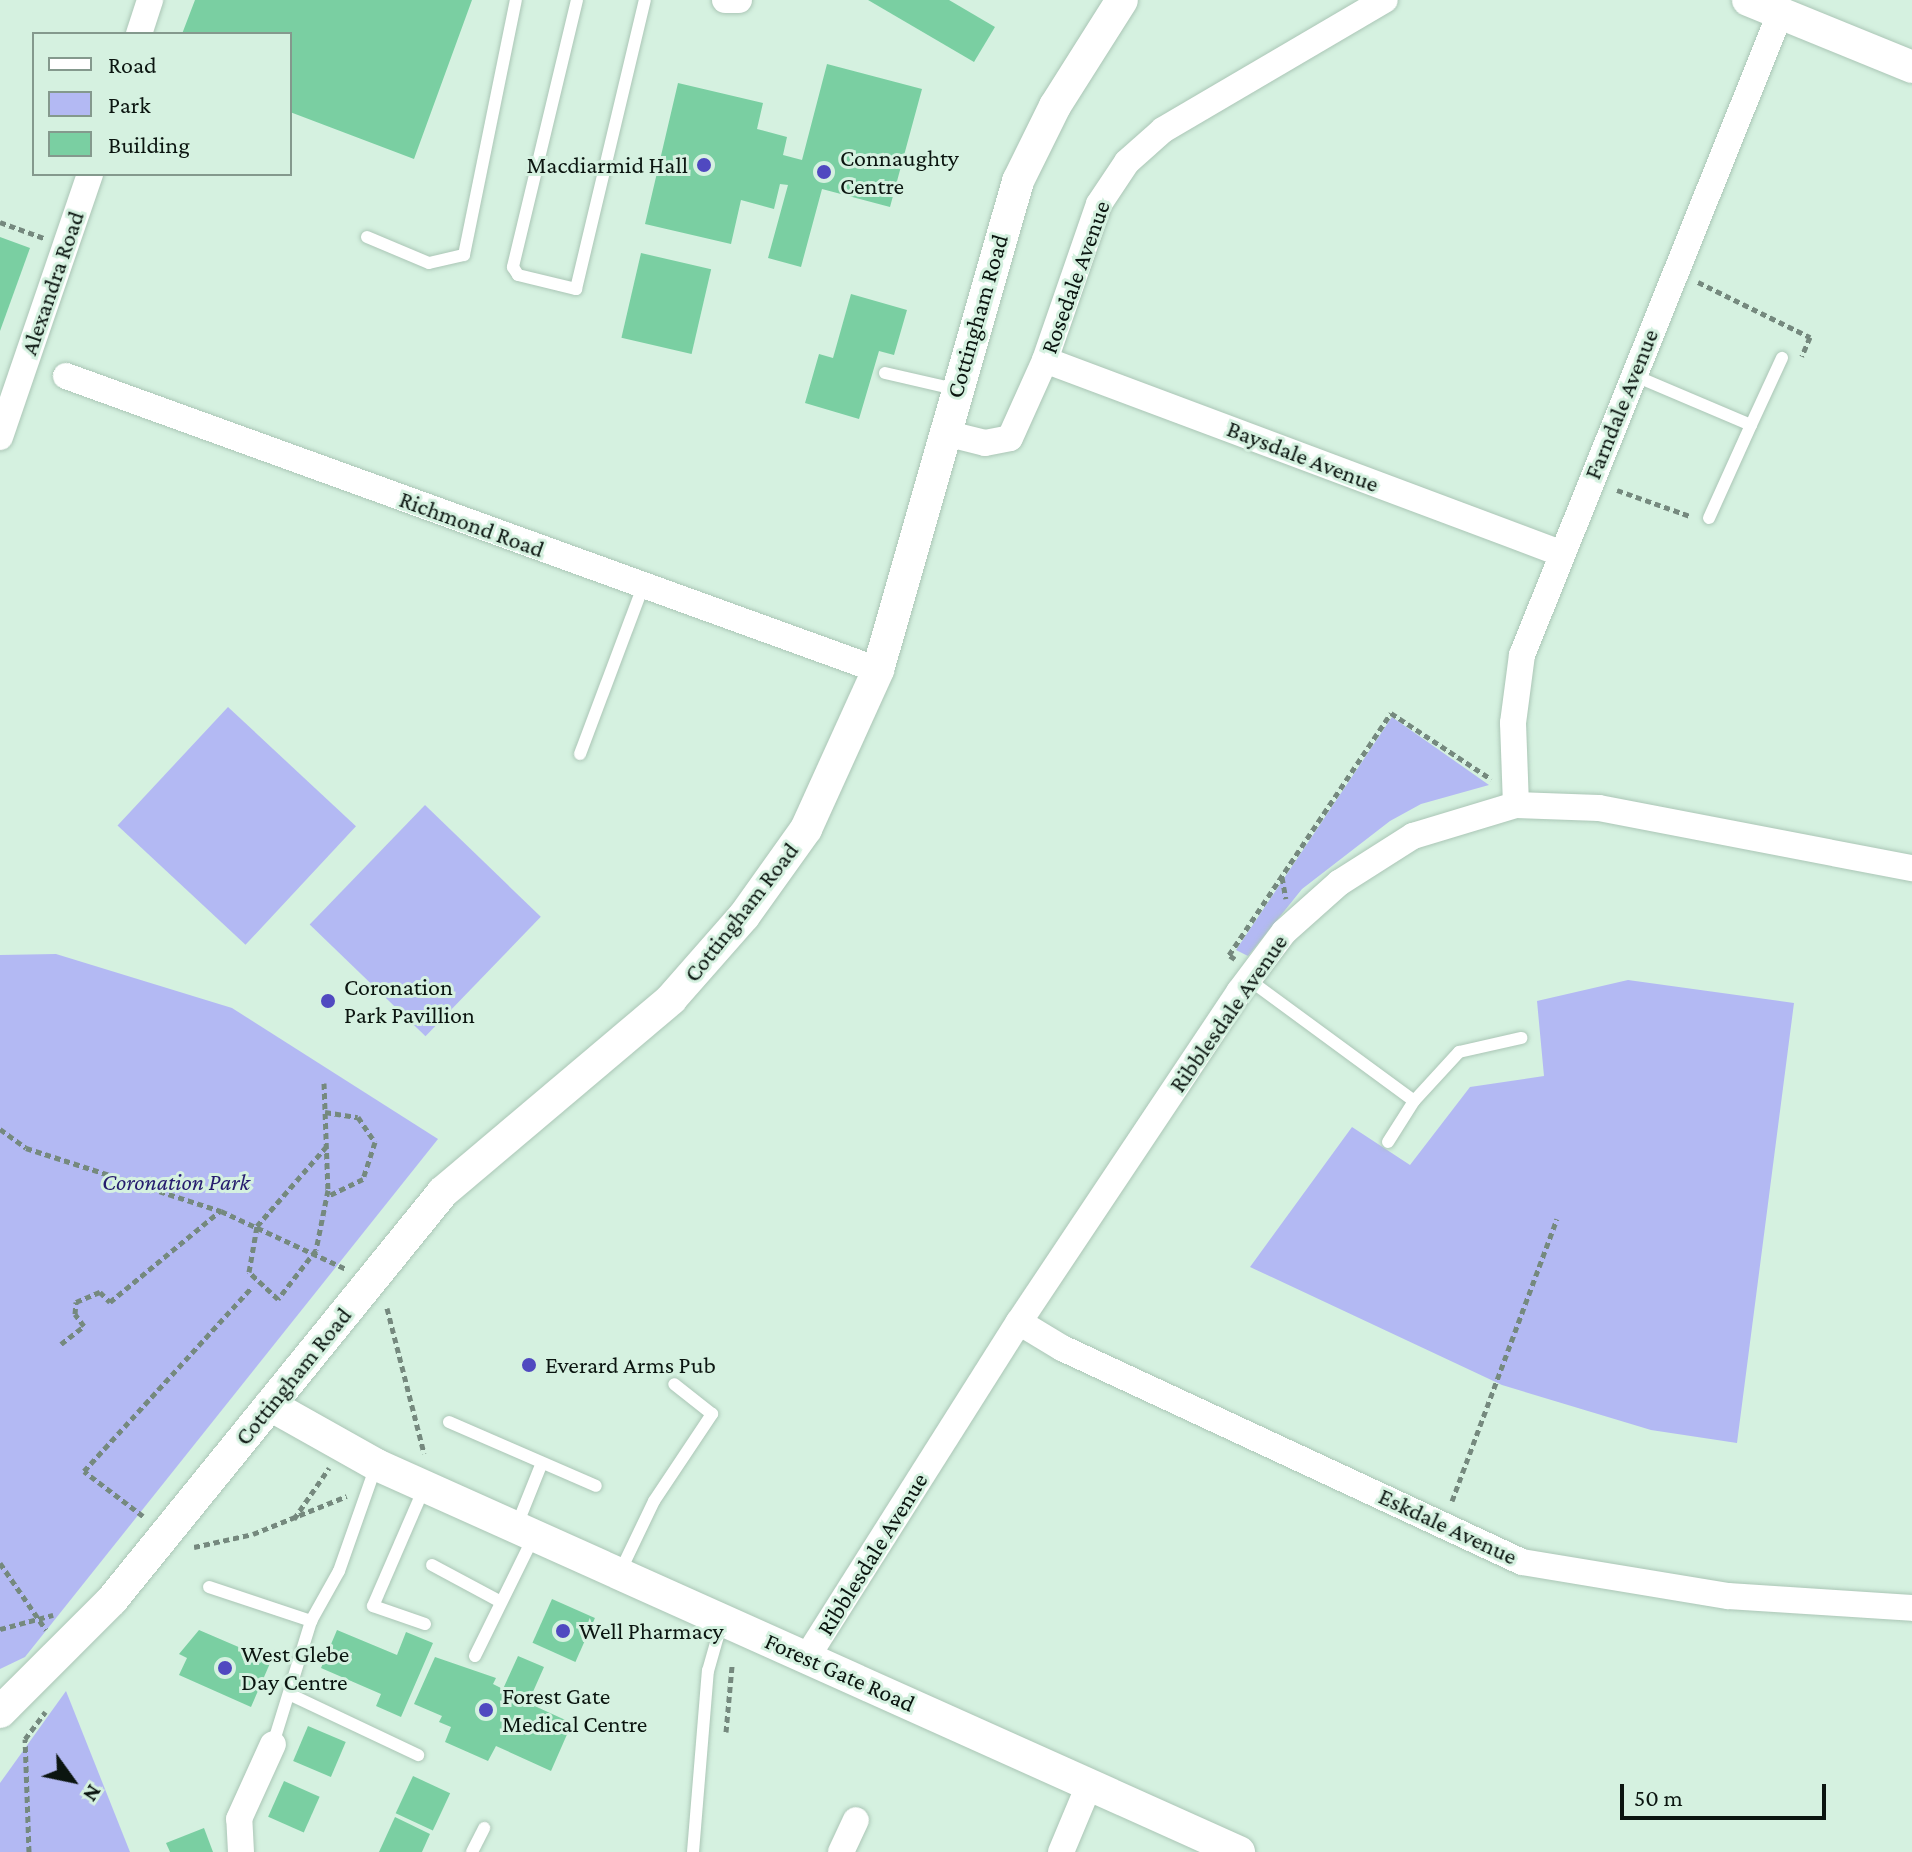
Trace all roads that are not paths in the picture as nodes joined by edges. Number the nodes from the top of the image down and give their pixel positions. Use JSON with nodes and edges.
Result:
{"nodes":[{"id":1,"x":150,"y":0,"type":"edge"},
{"id":2,"x":516,"y":0,"type":"edge"},
{"id":3,"x":577,"y":0,"type":"edge"},
{"id":4,"x":645,"y":0,"type":"edge"},
{"id":5,"x":725,"y":0,"type":"edge"},
{"id":6,"x":739,"y":0,"type":"edge"},
{"id":7,"x":1122,"y":0,"type":"edge"},
{"id":8,"x":1385,"y":0,"type":"edge"},
{"id":9,"x":1748,"y":0,"type":"edge"},
{"id":10,"x":1780,"y":14,"type":"junction"},
{"id":11,"x":140,"y":32,"type":"edge"},
{"id":12,"x":1912,"y":67,"type":"edge"},
{"id":13,"x":89,"y":176,"type":"edge"},
{"id":14,"x":367,"y":237,"type":"dead end"},
{"id":15,"x":1782,"y":358,"type":"road end"},
{"id":16,"x":1045,"y":360,"type":"junction"},
{"id":17,"x":885,"y":373,"type":"dead end"},
{"id":18,"x":1633,"y":375,"type":"junction"},
{"id":19,"x":66,"y":376,"type":"dead end"},
{"id":20,"x":955,"y":389,"type":"junction"},
{"id":21,"x":1751,"y":425,"type":"junction"},
{"id":22,"x":945,"y":433,"type":"junction"},
{"id":23,"x":0,"y":437,"type":"edge"},
{"id":24,"x":1709,"y":518,"type":"road end"},
{"id":25,"x":1560,"y":553,"type":"junction"},
{"id":26,"x":643,"y":586,"type":"junction"},
{"id":27,"x":878,"y":670,"type":"junction"},
{"id":28,"x":580,"y":754,"type":"dead end"},
{"id":29,"x":1516,"y":794,"type":"junction"},
{"id":30,"x":1912,"y":868,"type":"edge"},
{"id":31,"x":1251,"y":976,"type":"junction"},
{"id":32,"x":1521,"y":1038,"type":"dead end"},
{"id":33,"x":1414,"y":1101,"type":"junction"},
{"id":34,"x":1388,"y":1142,"type":"dead end"},
{"id":35,"x":1019,"y":1322,"type":"junction"},
{"id":36,"x":674,"y":1384,"type":"dead end"},
{"id":37,"x":270,"y":1405,"type":"junction"},
{"id":38,"x":449,"y":1422,"type":"dead end"},
{"id":39,"x":377,"y":1465,"type":"junction"},
{"id":40,"x":541,"y":1465,"type":"junction"},
{"id":41,"x":429,"y":1484,"type":"junction"},
{"id":42,"x":596,"y":1486,"type":"dead end"},
{"id":43,"x":526,"y":1529,"type":"junction"},
{"id":44,"x":432,"y":1565,"type":"dead end"},
{"id":45,"x":620,"y":1572,"type":"junction"},
{"id":46,"x":209,"y":1587,"type":"dead end"},
{"id":47,"x":501,"y":1602,"type":"junction"},
{"id":48,"x":1912,"y":1608,"type":"edge"},
{"id":49,"x":311,"y":1621,"type":"junction"},
{"id":50,"x":425,"y":1624,"type":"dead end"},
{"id":51,"x":735,"y":1626,"type":"junction"},
{"id":52,"x":475,"y":1656,"type":"dead end"},
{"id":53,"x":807,"y":1657,"type":"junction"},
{"id":54,"x":289,"y":1694,"type":"junction"},
{"id":55,"x":0,"y":1712,"type":"edge"},
{"id":56,"x":273,"y":1744,"type":"joint"},
{"id":57,"x":418,"y":1755,"type":"dead end"},
{"id":58,"x":1089,"y":1785,"type":"junction"},
{"id":59,"x":856,"y":1820,"type":"dead end"},
{"id":60,"x":484,"y":1828,"type":"dead end"},
{"id":61,"x":846,"y":1850,"type":"edge"},
{"id":62,"x":241,"y":1852,"type":"edge"},
{"id":63,"x":472,"y":1852,"type":"edge"},
{"id":64,"x":693,"y":1852,"type":"edge"},
{"id":65,"x":1061,"y":1852,"type":"edge"},
{"id":66,"x":1239,"y":1852,"type":"edge"}],
"edges":[{"from":1,"to":11,"type":"street"},
{"from":2,"to":14,"type":"lane"},
{"from":3,"to":4,"type":"lane"},
{"from":5,"to":6,"type":"street"},
{"from":7,"to":20,"type":"street","name":"Cottingham Road"},
{"from":8,"to":16,"type":"street","name":"Rosedale Avenue"},
{"from":9,"to":10,"type":"street"},
{"from":10,"to":12,"type":"street"},
{"from":10,"to":18,"type":"street","name":"Farndale Avenue"},
{"from":13,"to":23,"type":"street","name":"Alexandra Road"},
{"from":15,"to":21,"type":"lane"},
{"from":16,"to":22,"type":"street","name":"Rosedale Avenue"},
{"from":16,"to":25,"type":"street","name":"Baysdale Avenue"},
{"from":17,"to":20,"type":"lane"},
{"from":18,"to":21,"type":"lane"},
{"from":18,"to":25,"type":"street","name":"Farndale Avenue"},
{"from":19,"to":26,"type":"street","name":"Richmond Road"},
{"from":20,"to":22,"type":"street","name":"Cottingham Road"},
{"from":21,"to":24,"type":"lane"},
{"from":22,"to":27,"type":"street","name":"Cottingham Road"},
{"from":25,"to":29,"type":"street","name":"Farndale Avenue"},
{"from":26,"to":27,"type":"street","name":"Richmond Road"},
{"from":26,"to":28,"type":"lane"},
{"from":27,"to":37,"type":"street","name":"Cottingham Road"},
{"from":29,"to":30,"type":"street","name":"Ribblesdale Avenue"},
{"from":29,"to":31,"type":"street","name":"Ribblesdale Avenue"},
{"from":31,"to":33,"type":"lane"},
{"from":31,"to":35,"type":"street","name":"Ribblesdale Avenue"},
{"from":32,"to":33,"type":"lane"},
{"from":33,"to":34,"type":"lane"},
{"from":35,"to":48,"type":"street","name":"Eskdale Avenue"},
{"from":35,"to":53,"type":"street","name":"Ribblesdale Avenue"},
{"from":36,"to":45,"type":"lane"},
{"from":37,"to":39,"type":"street","name":"Forest Gate Road"},
{"from":37,"to":55,"type":"street","name":"Cottingham Road"},
{"from":38,"to":40,"type":"lane"},
{"from":39,"to":41,"type":"street","name":"Forest Gate Road"},
{"from":39,"to":49,"type":"lane"},
{"from":40,"to":42,"type":"lane"},
{"from":40,"to":43,"type":"lane"},
{"from":41,"to":43,"type":"street","name":"Forest Gate Road"},
{"from":41,"to":50,"type":"lane"},
{"from":43,"to":45,"type":"street","name":"Forest Gate Road"},
{"from":43,"to":47,"type":"lane"},
{"from":44,"to":47,"type":"lane"},
{"from":45,"to":51,"type":"street","name":"Forest Gate Road"},
{"from":46,"to":49,"type":"lane"},
{"from":47,"to":52,"type":"lane"},
{"from":49,"to":54,"type":"lane"},
{"from":51,"to":53,"type":"street","name":"Forest Gate Road"},
{"from":51,"to":64,"type":"lane"},
{"from":53,"to":58,"type":"street","name":"Forest Gate Road"},
{"from":54,"to":56,"type":"lane"},
{"from":54,"to":57,"type":"lane"},
{"from":56,"to":62,"type":"street"},
{"from":58,"to":65,"type":"street"},
{"from":58,"to":66,"type":"street","name":"Forest Gate Road"},
{"from":59,"to":61,"type":"street"},
{"from":60,"to":63,"type":"lane"}]}
